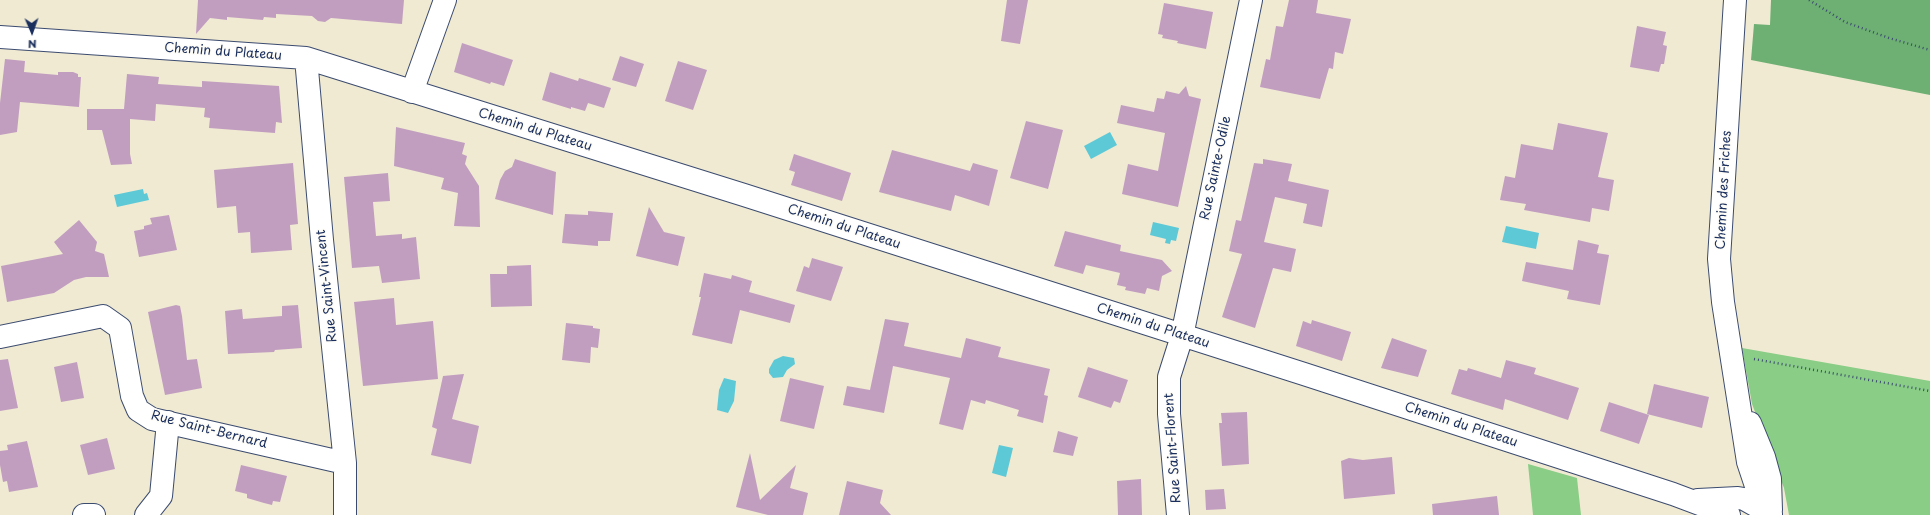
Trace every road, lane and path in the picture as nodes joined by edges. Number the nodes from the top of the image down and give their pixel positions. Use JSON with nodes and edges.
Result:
{"nodes":[{"id":1,"x":445,"y":0,"type":"edge"},
{"id":2,"x":1251,"y":0,"type":"edge"},
{"id":3,"x":1734,"y":0,"type":"edge"},
{"id":4,"x":1809,"y":0,"type":"edge"},
{"id":5,"x":0,"y":37,"type":"edge"},
{"id":6,"x":1930,"y":50,"type":"edge"},
{"id":7,"x":306,"y":58,"type":"junction"},
{"id":8,"x":412,"y":92,"type":"junction"},
{"id":9,"x":1182,"y":336,"type":"junction"},
{"id":10,"x":0,"y":337,"type":"edge"},
{"id":11,"x":1734,"y":370,"type":"junction"},
{"id":12,"x":1930,"y":391,"type":"edge"},
{"id":13,"x":168,"y":422,"type":"junction"},
{"id":14,"x":345,"y":463,"type":"junction"},
{"id":15,"x":1673,"y":494,"type":"junction"},
{"id":16,"x":84,"y":515,"type":"edge"},
{"id":17,"x":94,"y":515,"type":"edge"},
{"id":18,"x":146,"y":515,"type":"edge"},
{"id":19,"x":345,"y":515,"type":"edge"},
{"id":20,"x":1178,"y":515,"type":"edge"},
{"id":21,"x":1729,"y":515,"type":"edge"},
{"id":22,"x":1770,"y":515,"type":"edge"}],
"edges":[{"from":1,"to":8,"type":"street"},
{"from":2,"to":9,"type":"street","name":"Rue Sainte-Odile"},
{"from":3,"to":11,"type":"street","name":"Chemin des Friches"},
{"from":4,"to":6,"type":"path"},
{"from":5,"to":7,"type":"street","name":"Chemin du Plateau"},
{"from":7,"to":8,"type":"street","name":"Chemin du Plateau"},
{"from":7,"to":14,"type":"street","name":"Rue Saint-Vincent"},
{"from":8,"to":9,"type":"street","name":"Chemin du Plateau"},
{"from":9,"to":15,"type":"street","name":"Chemin du Plateau"},
{"from":9,"to":20,"type":"street","name":"Rue Saint-Florent"},
{"from":10,"to":13,"type":"street","name":"Rue Saint-Bernard"},
{"from":11,"to":12,"type":"path"},
{"from":11,"to":22,"type":"street","name":"Chemin des Friches"},
{"from":13,"to":14,"type":"street","name":"Rue Saint-Bernard"},
{"from":13,"to":18,"type":"street"},
{"from":14,"to":19,"type":"street","name":"Rue Saint-Vincent"},
{"from":15,"to":21,"type":"street","name":"Chemin du Plateau"},
{"from":15,"to":22,"type":"street","name":"Chemin du Plateau"},
{"from":16,"to":17,"type":"street"}]}
